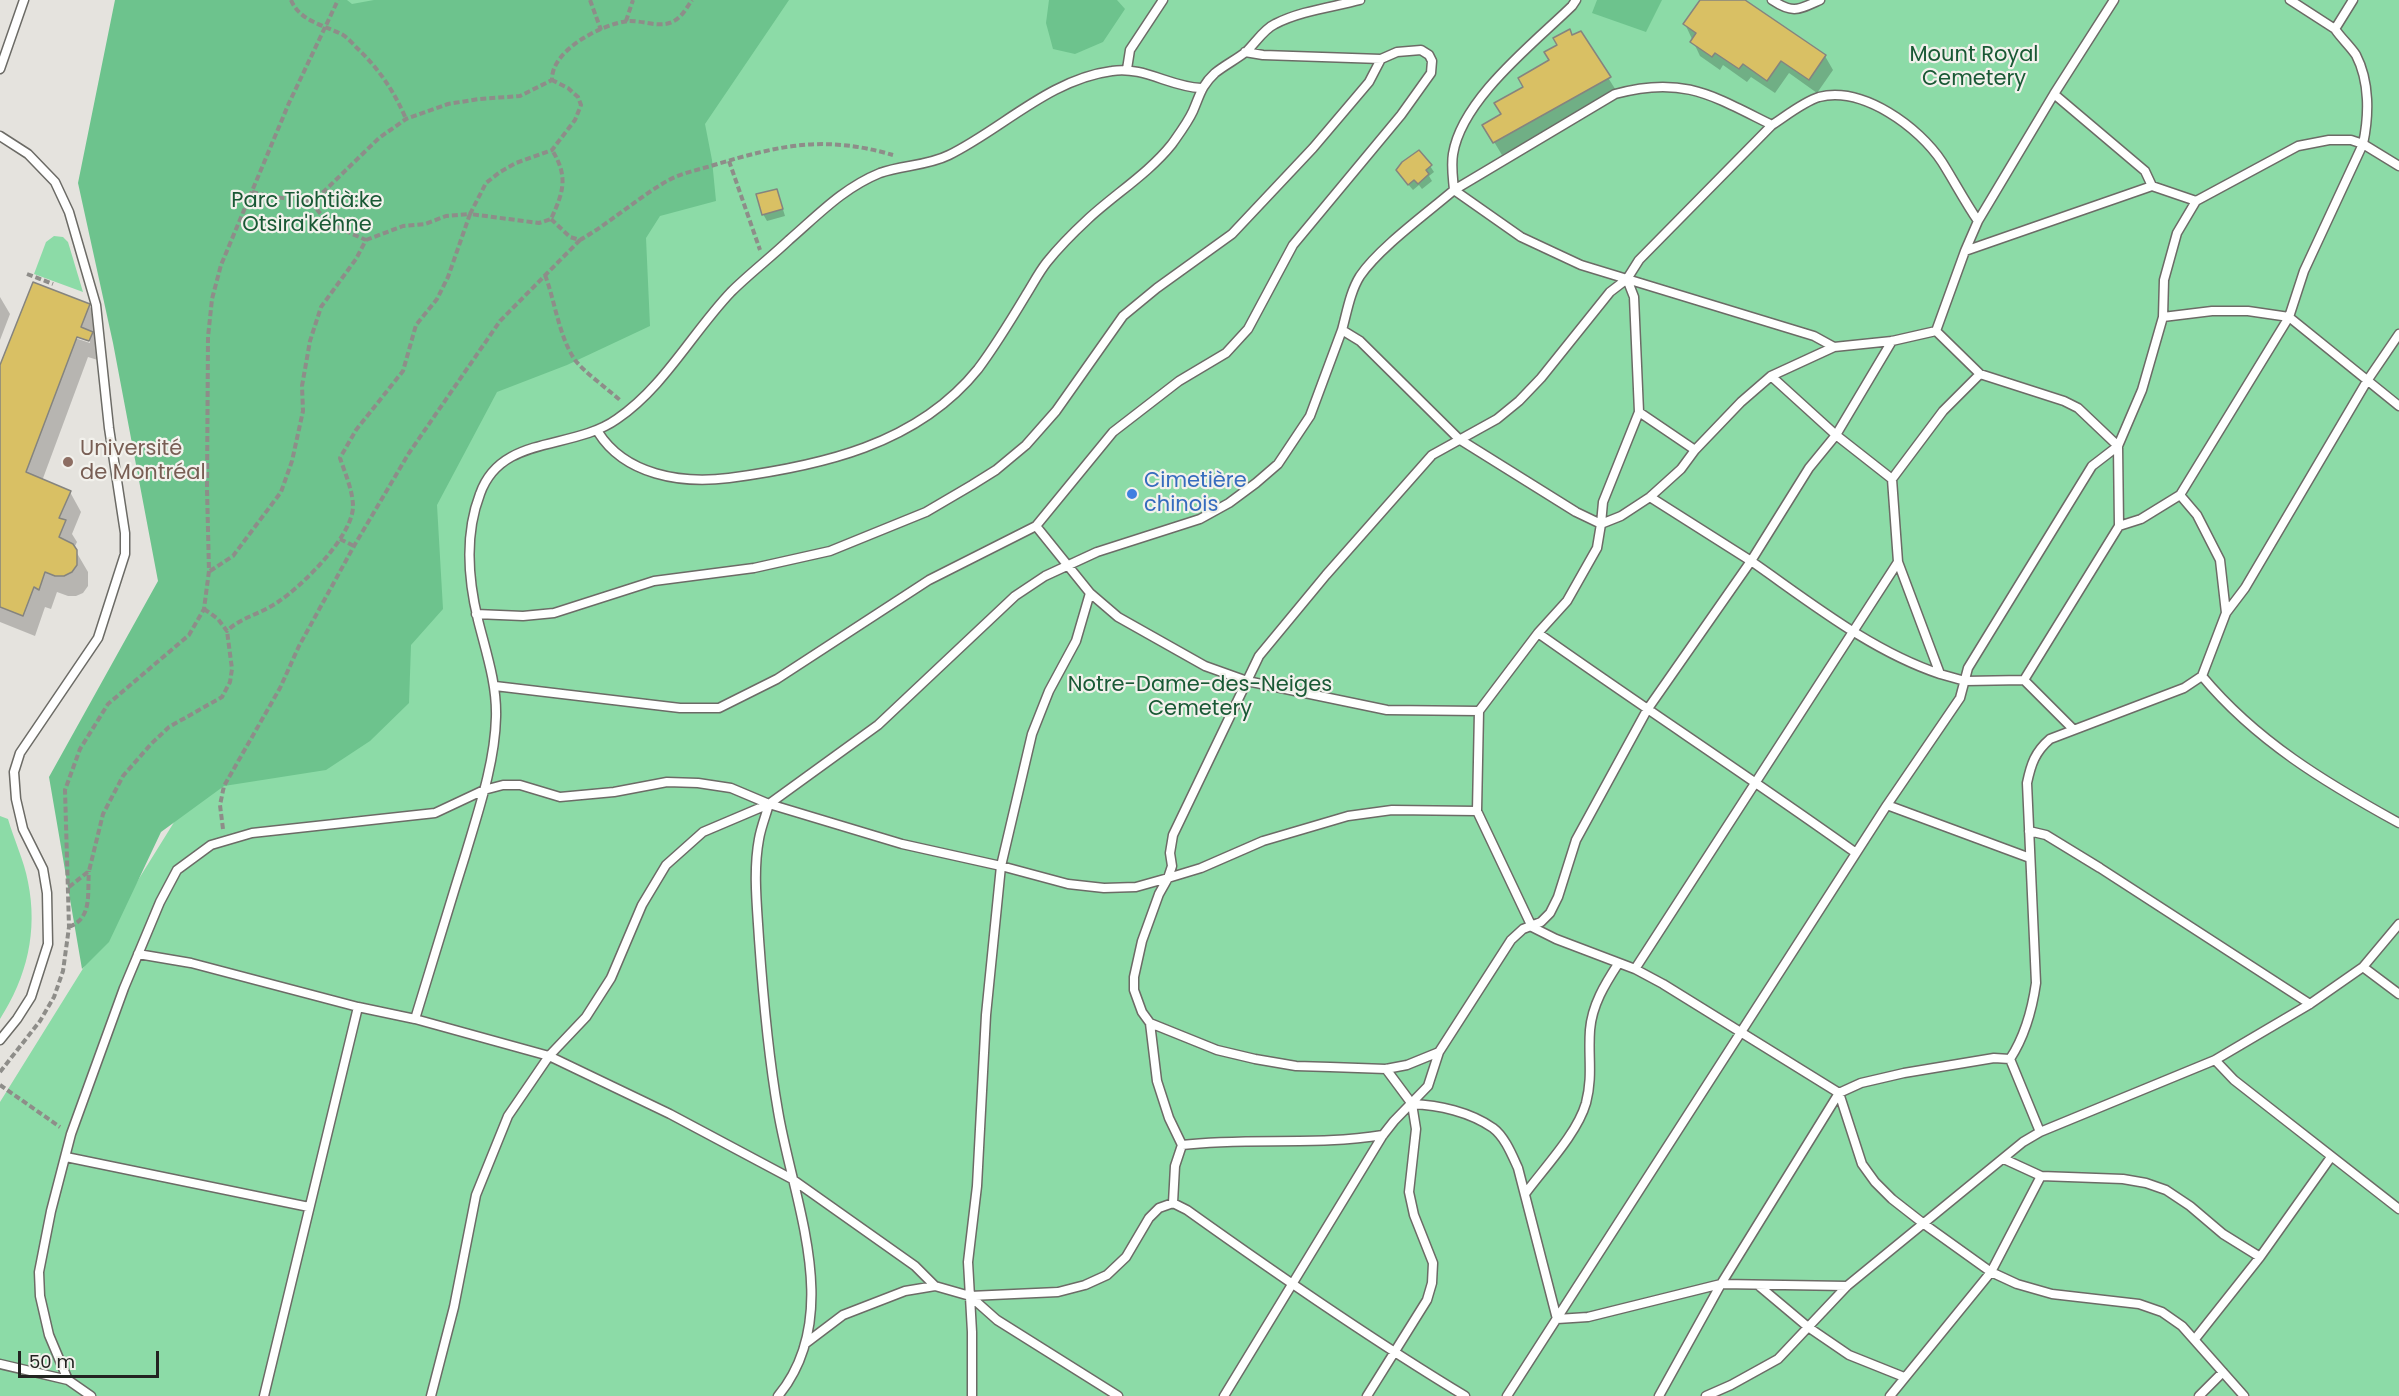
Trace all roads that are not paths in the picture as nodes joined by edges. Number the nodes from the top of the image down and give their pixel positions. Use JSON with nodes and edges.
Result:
{"nodes":[{"id":1,"x":24,"y":0,"type":"edge"},
{"id":2,"x":1163,"y":0,"type":"edge"},
{"id":3,"x":1360,"y":0,"type":"edge"},
{"id":4,"x":1576,"y":0,"type":"edge"},
{"id":5,"x":1772,"y":0,"type":"edge"},
{"id":6,"x":1820,"y":0,"type":"edge"},
{"id":7,"x":2114,"y":0,"type":"edge"},
{"id":8,"x":2290,"y":0,"type":"edge"},
{"id":9,"x":2353,"y":0,"type":"edge"},
{"id":10,"x":2335,"y":29,"type":"junction"},
{"id":11,"x":1245,"y":52,"type":"junction"},
{"id":12,"x":1381,"y":59,"type":"junction"},
{"id":13,"x":0,"y":69,"type":"edge"},
{"id":14,"x":1127,"y":69,"type":"junction"},
{"id":15,"x":1201,"y":87,"type":"junction"},
{"id":16,"x":2054,"y":94,"type":"junction"},
{"id":17,"x":1772,"y":125,"type":"junction"},
{"id":18,"x":0,"y":136,"type":"edge"},
{"id":19,"x":2363,"y":144,"type":"junction"},
{"id":20,"x":2399,"y":166,"type":"edge"},
{"id":21,"x":2152,"y":186,"type":"junction"},
{"id":22,"x":1454,"y":190,"type":"junction"},
{"id":23,"x":2196,"y":201,"type":"junction"},
{"id":24,"x":1978,"y":221,"type":"junction"},
{"id":25,"x":1965,"y":251,"type":"junction"},
{"id":26,"x":1627,"y":279,"type":"junction"},
{"id":27,"x":2163,"y":317,"type":"junction"},
{"id":28,"x":2289,"y":317,"type":"junction"},
{"id":29,"x":1342,"y":330,"type":"junction"},
{"id":30,"x":1936,"y":331,"type":"junction"},
{"id":31,"x":2399,"y":334,"type":"edge"},
{"id":32,"x":1892,"y":341,"type":"junction"},
{"id":33,"x":1834,"y":347,"type":"junction"},
{"id":34,"x":1980,"y":374,"type":"junction"},
{"id":35,"x":1771,"y":376,"type":"junction"},
{"id":36,"x":2367,"y":381,"type":"junction"},
{"id":37,"x":2399,"y":406,"type":"edge"},
{"id":38,"x":1639,"y":412,"type":"junction"},
{"id":39,"x":598,"y":432,"type":"junction"},
{"id":40,"x":1836,"y":435,"type":"junction"},
{"id":41,"x":1459,"y":440,"type":"junction"},
{"id":42,"x":2118,"y":446,"type":"junction"},
{"id":43,"x":1695,"y":450,"type":"junction"},
{"id":44,"x":1892,"y":479,"type":"junction"},
{"id":45,"x":2180,"y":495,"type":"junction"},
{"id":46,"x":1650,"y":497,"type":"junction"},
{"id":47,"x":1601,"y":524,"type":"junction"},
{"id":48,"x":1036,"y":526,"type":"junction"},
{"id":49,"x":2119,"y":526,"type":"junction"},
{"id":50,"x":1751,"y":561,"type":"junction"},
{"id":51,"x":1898,"y":562,"type":"junction"},
{"id":52,"x":1068,"y":565,"type":"junction"},
{"id":53,"x":1090,"y":593,"type":"junction"},
{"id":54,"x":2226,"y":613,"type":"junction"},
{"id":55,"x":476,"y":614,"type":"junction"},
{"id":56,"x":1852,"y":631,"type":"junction"},
{"id":57,"x":1538,"y":633,"type":"junction"},
{"id":58,"x":1940,"y":674,"type":"junction"},
{"id":59,"x":2202,"y":675,"type":"junction"},
{"id":60,"x":2024,"y":680,"type":"junction"},
{"id":61,"x":1247,"y":681,"type":"junction"},
{"id":62,"x":1965,"y":681,"type":"junction"},
{"id":63,"x":495,"y":686,"type":"junction"},
{"id":64,"x":1647,"y":710,"type":"junction"},
{"id":65,"x":1479,"y":711,"type":"junction"},
{"id":66,"x":2073,"y":729,"type":"junction"},
{"id":67,"x":1755,"y":781,"type":"junction"},
{"id":68,"x":484,"y":790,"type":"junction"},
{"id":69,"x":769,"y":804,"type":"junction"},
{"id":70,"x":1887,"y":805,"type":"junction"},
{"id":71,"x":1477,"y":811,"type":"junction"},
{"id":72,"x":2399,"y":823,"type":"edge"},
{"id":73,"x":2029,"y":831,"type":"junction"},
{"id":74,"x":1856,"y":853,"type":"junction"},
{"id":75,"x":2030,"y":858,"type":"junction"},
{"id":76,"x":1001,"y":866,"type":"junction"},
{"id":77,"x":1168,"y":878,"type":"junction"},
{"id":78,"x":2399,"y":924,"type":"edge"},
{"id":79,"x":1532,"y":927,"type":"junction"},
{"id":80,"x":138,"y":954,"type":"junction"},
{"id":81,"x":1618,"y":964,"type":"junction"},
{"id":82,"x":2363,"y":967,"type":"junction"},
{"id":83,"x":1635,"y":969,"type":"junction"},
{"id":84,"x":2399,"y":994,"type":"edge"},
{"id":85,"x":2310,"y":1004,"type":"junction"},
{"id":86,"x":358,"y":1007,"type":"junction"},
{"id":87,"x":415,"y":1019,"type":"junction"},
{"id":88,"x":1150,"y":1023,"type":"junction"},
{"id":89,"x":1741,"y":1032,"type":"junction"},
{"id":90,"x":0,"y":1040,"type":"edge"},
{"id":91,"x":1439,"y":1052,"type":"junction"},
{"id":92,"x":549,"y":1056,"type":"junction"},
{"id":93,"x":2010,"y":1059,"type":"junction"},
{"id":94,"x":2215,"y":1060,"type":"junction"},
{"id":95,"x":1386,"y":1069,"type":"junction"},
{"id":96,"x":1839,"y":1093,"type":"junction"},
{"id":97,"x":1412,"y":1104,"type":"junction"},
{"id":98,"x":2040,"y":1132,"type":"junction"},
{"id":99,"x":1383,"y":1135,"type":"junction"},
{"id":100,"x":1182,"y":1145,"type":"junction"},
{"id":101,"x":66,"y":1157,"type":"junction"},
{"id":102,"x":2331,"y":1157,"type":"junction"},
{"id":103,"x":2004,"y":1159,"type":"junction"},
{"id":104,"x":2041,"y":1176,"type":"junction"},
{"id":105,"x":792,"y":1179,"type":"junction"},
{"id":106,"x":1525,"y":1194,"type":"junction"},
{"id":107,"x":1173,"y":1203,"type":"junction"},
{"id":108,"x":309,"y":1207,"type":"junction"},
{"id":109,"x":2399,"y":1209,"type":"edge"},
{"id":110,"x":1924,"y":1224,"type":"junction"},
{"id":111,"x":2260,"y":1257,"type":"junction"},
{"id":112,"x":1991,"y":1272,"type":"junction"},
{"id":113,"x":1721,"y":1284,"type":"junction"},
{"id":114,"x":1758,"y":1285,"type":"junction"},
{"id":115,"x":935,"y":1286,"type":"junction"},
{"id":116,"x":1293,"y":1286,"type":"junction"},
{"id":117,"x":1847,"y":1286,"type":"junction"},
{"id":118,"x":970,"y":1296,"type":"junction"},
{"id":119,"x":1557,"y":1319,"type":"junction"},
{"id":120,"x":1808,"y":1328,"type":"junction"},
{"id":121,"x":2195,"y":1339,"type":"junction"},
{"id":122,"x":806,"y":1343,"type":"junction"},
{"id":123,"x":1395,"y":1353,"type":"junction"},
{"id":124,"x":0,"y":1364,"type":"edge"},
{"id":125,"x":2223,"y":1372,"type":"junction"},
{"id":126,"x":1904,"y":1377,"type":"junction"},
{"id":127,"x":68,"y":1380,"type":"junction"},
{"id":128,"x":91,"y":1396,"type":"edge"},
{"id":129,"x":264,"y":1396,"type":"edge"},
{"id":130,"x":431,"y":1396,"type":"edge"},
{"id":131,"x":778,"y":1396,"type":"edge"},
{"id":132,"x":972,"y":1396,"type":"edge"},
{"id":133,"x":1118,"y":1396,"type":"edge"},
{"id":134,"x":1224,"y":1396,"type":"edge"},
{"id":135,"x":1367,"y":1396,"type":"edge"},
{"id":136,"x":1465,"y":1396,"type":"edge"},
{"id":137,"x":1507,"y":1396,"type":"edge"},
{"id":138,"x":1659,"y":1396,"type":"edge"},
{"id":139,"x":1706,"y":1396,"type":"edge"},
{"id":140,"x":1890,"y":1396,"type":"edge"},
{"id":141,"x":2199,"y":1396,"type":"edge"},
{"id":142,"x":2244,"y":1396,"type":"edge"}],
"edges":[{"from":1,"to":13,"type":"lane"},
{"from":2,"to":14,"type":"lane"},
{"from":3,"to":11,"type":"lane"},
{"from":4,"to":22,"type":"lane"},
{"from":5,"to":6,"type":"lane"},
{"from":7,"to":16,"type":"lane"},
{"from":8,"to":10,"type":"lane"},
{"from":9,"to":10,"type":"lane"},
{"from":10,"to":19,"type":"lane"},
{"from":11,"to":12,"type":"lane"},
{"from":11,"to":15,"type":"lane"},
{"from":12,"to":48,"type":"lane"},
{"from":12,"to":55,"type":"lane"},
{"from":14,"to":15,"type":"lane"},
{"from":14,"to":39,"type":"lane"},
{"from":15,"to":39,"type":"lane"},
{"from":16,"to":21,"type":"lane"},
{"from":16,"to":24,"type":"lane"},
{"from":17,"to":22,"type":"lane"},
{"from":17,"to":24,"type":"lane"},
{"from":17,"to":26,"type":"lane"},
{"from":18,"to":90,"type":"lane"},
{"from":19,"to":20,"type":"lane"},
{"from":19,"to":23,"type":"lane"},
{"from":19,"to":28,"type":"lane"},
{"from":21,"to":23,"type":"lane"},
{"from":21,"to":25,"type":"lane"},
{"from":22,"to":26,"type":"lane"},
{"from":22,"to":29,"type":"lane"},
{"from":23,"to":27,"type":"lane"},
{"from":24,"to":25,"type":"lane"},
{"from":25,"to":30,"type":"lane"},
{"from":26,"to":33,"type":"lane"},
{"from":26,"to":38,"type":"lane"},
{"from":26,"to":41,"type":"lane"},
{"from":27,"to":28,"type":"lane"},
{"from":27,"to":42,"type":"lane"},
{"from":28,"to":36,"type":"lane"},
{"from":28,"to":45,"type":"lane"},
{"from":29,"to":41,"type":"lane"},
{"from":29,"to":52,"type":"lane"},
{"from":30,"to":32,"type":"lane"},
{"from":30,"to":34,"type":"lane"},
{"from":31,"to":36,"type":"lane"},
{"from":32,"to":33,"type":"lane"},
{"from":32,"to":40,"type":"lane"},
{"from":33,"to":35,"type":"lane"},
{"from":34,"to":42,"type":"lane"},
{"from":34,"to":44,"type":"lane"},
{"from":35,"to":40,"type":"lane"},
{"from":35,"to":43,"type":"lane"},
{"from":36,"to":37,"type":"lane"},
{"from":36,"to":54,"type":"lane"},
{"from":38,"to":43,"type":"lane"},
{"from":38,"to":47,"type":"lane"},
{"from":39,"to":55,"type":"lane"},
{"from":40,"to":44,"type":"lane"},
{"from":40,"to":50,"type":"lane"},
{"from":41,"to":47,"type":"lane"},
{"from":41,"to":61,"type":"lane"},
{"from":42,"to":49,"type":"lane"},
{"from":42,"to":62,"type":"lane"},
{"from":43,"to":46,"type":"lane"},
{"from":44,"to":51,"type":"lane"},
{"from":45,"to":49,"type":"lane"},
{"from":45,"to":54,"type":"lane"},
{"from":46,"to":47,"type":"lane"},
{"from":46,"to":50,"type":"lane"},
{"from":47,"to":57,"type":"lane"},
{"from":48,"to":52,"type":"lane"},
{"from":48,"to":63,"type":"lane"},
{"from":49,"to":60,"type":"lane"},
{"from":50,"to":56,"type":"lane"},
{"from":50,"to":64,"type":"lane"},
{"from":51,"to":56,"type":"lane"},
{"from":51,"to":58,"type":"lane"},
{"from":52,"to":53,"type":"lane"},
{"from":52,"to":69,"type":"lane"},
{"from":53,"to":61,"type":"lane"},
{"from":53,"to":76,"type":"lane"},
{"from":54,"to":59,"type":"lane"},
{"from":55,"to":63,"type":"lane"},
{"from":56,"to":58,"type":"lane"},
{"from":56,"to":67,"type":"lane"},
{"from":57,"to":64,"type":"lane"},
{"from":57,"to":65,"type":"lane"},
{"from":58,"to":62,"type":"lane"},
{"from":59,"to":66,"type":"lane"},
{"from":59,"to":72,"type":"lane"},
{"from":60,"to":62,"type":"lane"},
{"from":60,"to":66,"type":"lane"},
{"from":61,"to":65,"type":"lane"},
{"from":61,"to":77,"type":"lane"},
{"from":62,"to":70,"type":"lane"},
{"from":63,"to":68,"type":"lane"},
{"from":64,"to":67,"type":"lane"},
{"from":64,"to":79,"type":"lane"},
{"from":65,"to":71,"type":"lane"},
{"from":66,"to":73,"type":"lane"},
{"from":67,"to":74,"type":"lane"},
{"from":67,"to":83,"type":"lane"},
{"from":68,"to":69,"type":"lane"},
{"from":68,"to":80,"type":"lane"},
{"from":68,"to":87,"type":"lane"},
{"from":69,"to":76,"type":"lane"},
{"from":69,"to":92,"type":"lane"},
{"from":69,"to":105,"type":"lane"},
{"from":70,"to":74,"type":"lane"},
{"from":70,"to":75,"type":"lane"},
{"from":71,"to":77,"type":"lane"},
{"from":71,"to":79,"type":"lane"},
{"from":73,"to":75,"type":"lane"},
{"from":73,"to":85,"type":"lane"},
{"from":74,"to":89,"type":"lane"},
{"from":75,"to":93,"type":"lane"},
{"from":76,"to":77,"type":"lane"},
{"from":76,"to":118,"type":"lane"},
{"from":77,"to":88,"type":"lane"},
{"from":78,"to":82,"type":"lane"},
{"from":79,"to":81,"type":"lane"},
{"from":79,"to":91,"type":"lane"},
{"from":80,"to":86,"type":"lane"},
{"from":80,"to":101,"type":"lane"},
{"from":81,"to":83,"type":"lane"},
{"from":81,"to":106,"type":"lane"},
{"from":82,"to":84,"type":"lane"},
{"from":82,"to":85,"type":"lane"},
{"from":83,"to":89,"type":"lane"},
{"from":85,"to":94,"type":"lane"},
{"from":86,"to":87,"type":"lane"},
{"from":86,"to":108,"type":"lane"},
{"from":87,"to":92,"type":"lane"},
{"from":88,"to":95,"type":"lane"},
{"from":88,"to":100,"type":"lane"},
{"from":89,"to":96,"type":"lane"},
{"from":89,"to":119,"type":"lane"},
{"from":91,"to":95,"type":"lane"},
{"from":91,"to":97,"type":"lane"},
{"from":92,"to":105,"type":"lane"},
{"from":92,"to":130,"type":"lane"},
{"from":93,"to":96,"type":"lane"},
{"from":93,"to":98,"type":"lane"},
{"from":94,"to":98,"type":"lane"},
{"from":94,"to":102,"type":"lane"},
{"from":95,"to":97,"type":"lane"},
{"from":96,"to":110,"type":"lane"},
{"from":96,"to":113,"type":"lane"},
{"from":97,"to":99,"type":"lane"},
{"from":97,"to":106,"type":"lane"},
{"from":97,"to":123,"type":"lane"},
{"from":98,"to":103,"type":"lane"},
{"from":99,"to":100,"type":"lane"},
{"from":99,"to":116,"type":"lane"},
{"from":100,"to":107,"type":"lane"},
{"from":101,"to":108,"type":"lane"},
{"from":101,"to":127,"type":"lane"},
{"from":102,"to":109,"type":"lane"},
{"from":102,"to":111,"type":"lane"},
{"from":103,"to":104,"type":"lane"},
{"from":103,"to":110,"type":"lane"},
{"from":104,"to":111,"type":"lane"},
{"from":104,"to":112,"type":"lane"},
{"from":105,"to":115,"type":"lane"},
{"from":105,"to":122,"type":"lane"},
{"from":106,"to":119,"type":"lane"},
{"from":107,"to":116,"type":"lane"},
{"from":107,"to":118,"type":"lane"},
{"from":108,"to":129,"type":"lane"},
{"from":110,"to":112,"type":"lane"},
{"from":110,"to":117,"type":"lane"},
{"from":111,"to":121,"type":"lane"},
{"from":112,"to":121,"type":"lane"},
{"from":112,"to":126,"type":"lane"},
{"from":113,"to":114,"type":"lane"},
{"from":113,"to":119,"type":"lane"},
{"from":113,"to":138,"type":"lane"},
{"from":114,"to":117,"type":"lane"},
{"from":114,"to":120,"type":"lane"},
{"from":115,"to":118,"type":"lane"},
{"from":115,"to":122,"type":"lane"},
{"from":116,"to":123,"type":"lane"},
{"from":116,"to":134,"type":"lane"},
{"from":117,"to":120,"type":"lane"},
{"from":118,"to":132,"type":"lane"},
{"from":118,"to":133,"type":"lane"},
{"from":119,"to":137,"type":"lane"},
{"from":120,"to":126,"type":"lane"},
{"from":120,"to":139,"type":"lane"},
{"from":121,"to":125,"type":"lane"},
{"from":122,"to":131,"type":"lane"},
{"from":123,"to":135,"type":"lane"},
{"from":123,"to":136,"type":"lane"},
{"from":124,"to":127,"type":"lane"},
{"from":125,"to":141,"type":"lane"},
{"from":125,"to":142,"type":"lane"},
{"from":126,"to":140,"type":"lane"},
{"from":127,"to":128,"type":"lane"}]}
